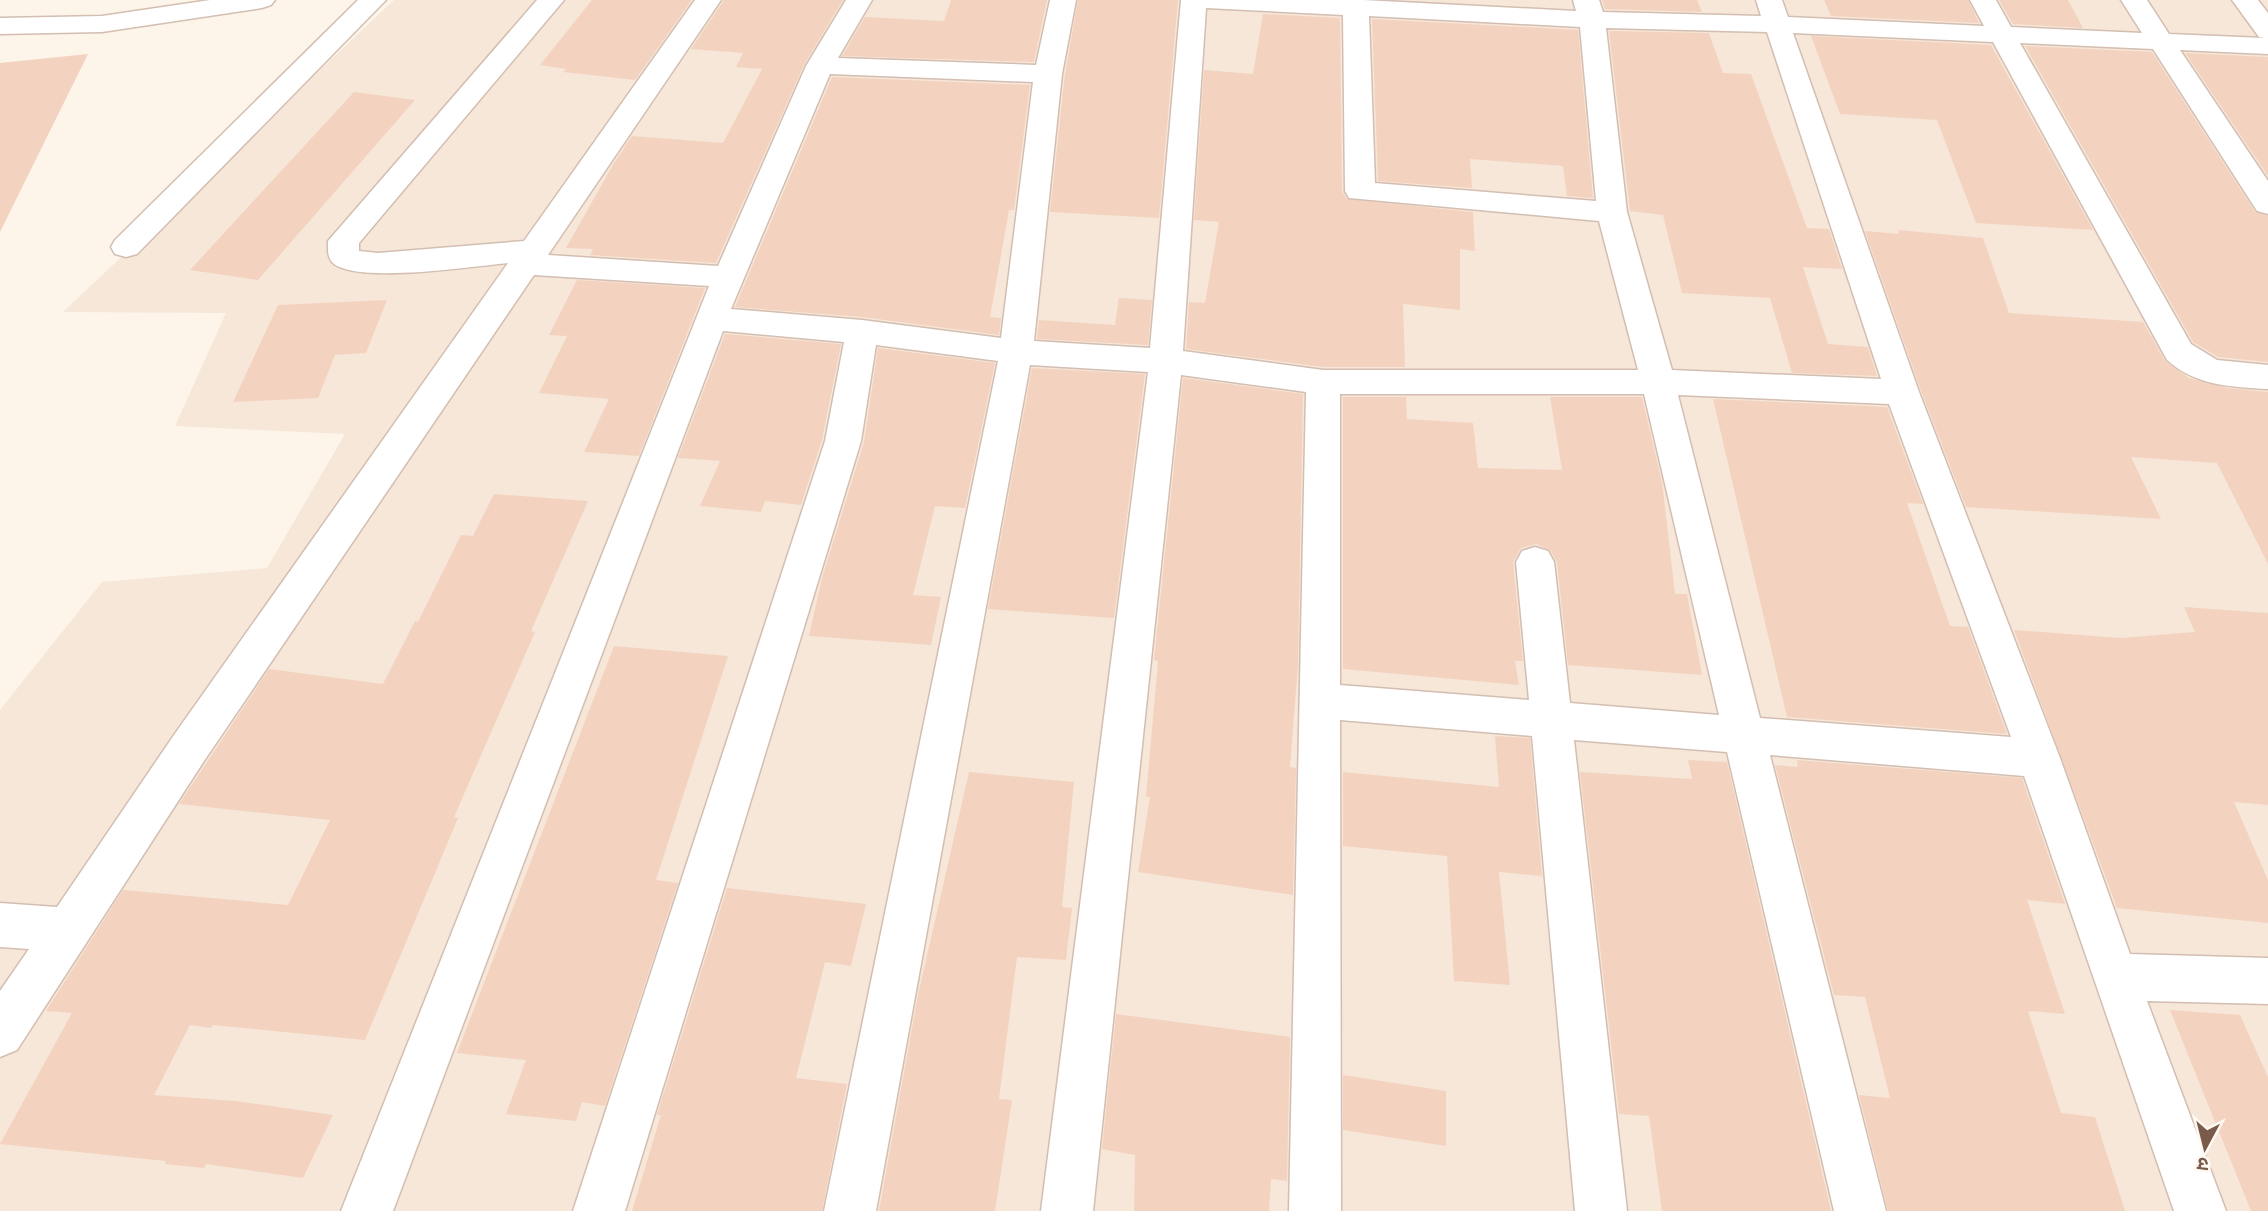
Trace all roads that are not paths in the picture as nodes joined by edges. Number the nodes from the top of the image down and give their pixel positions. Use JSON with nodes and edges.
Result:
{"nodes":[{"id":1,"x":262,"y":0,"type":"edge"},
{"id":2,"x":373,"y":0,"type":"edge"},
{"id":3,"x":551,"y":0,"type":"edge"},
{"id":4,"x":708,"y":0,"type":"edge"},
{"id":5,"x":859,"y":0,"type":"edge"},
{"id":6,"x":1063,"y":0,"type":"edge"},
{"id":7,"x":1195,"y":0,"type":"edge"},
{"id":8,"x":1206,"y":0,"type":"edge"},
{"id":9,"x":1983,"y":0,"type":"edge"},
{"id":10,"x":2134,"y":0,"type":"edge"},
{"id":11,"x":2245,"y":0,"type":"edge"},
{"id":12,"x":1342,"y":4,"type":"edge"},
{"id":13,"x":1589,"y":10,"type":"edge"},
{"id":14,"x":1773,"y":12,"type":"edge"},
{"id":15,"x":0,"y":26,"type":"edge"},
{"id":16,"x":2268,"y":31,"type":"edge"},
{"id":17,"x":2001,"y":35,"type":"junction"},
{"id":18,"x":2162,"y":42,"type":"junction"},
{"id":19,"x":2268,"y":46,"type":"edge"},
{"id":20,"x":820,"y":66,"type":"junction"},
{"id":21,"x":1048,"y":74,"type":"junction"},
{"id":22,"x":2268,"y":204,"type":"edge"},
{"id":23,"x":1612,"y":212,"type":"junction"},
{"id":24,"x":126,"y":247,"type":"dead end"},
{"id":25,"x":529,"y":257,"type":"junction"},
{"id":26,"x":729,"y":277,"type":"junction"},
{"id":27,"x":711,"y":319,"type":"junction"},
{"id":28,"x":862,"y":332,"type":"junction"},
{"id":29,"x":1016,"y":352,"type":"junction"},
{"id":30,"x":1166,"y":361,"type":"junction"},
{"id":31,"x":2268,"y":377,"type":"edge"},
{"id":32,"x":1323,"y":382,"type":"junction"},
{"id":33,"x":1658,"y":382,"type":"junction"},
{"id":34,"x":1902,"y":393,"type":"junction"},
{"id":35,"x":1535,"y":562,"type":"dead end"},
{"id":36,"x":1320,"y":701,"type":"junction"},
{"id":37,"x":1551,"y":720,"type":"junction"},
{"id":38,"x":1745,"y":733,"type":"junction"},
{"id":39,"x":2039,"y":758,"type":"junction"},
{"id":40,"x":0,"y":925,"type":"edge"},
{"id":41,"x":68,"y":930,"type":"junction"},
{"id":42,"x":2115,"y":977,"type":"junction"},
{"id":43,"x":2268,"y":981,"type":"edge"},
{"id":44,"x":0,"y":1032,"type":"edge"},
{"id":45,"x":367,"y":1211,"type":"edge"},
{"id":46,"x":599,"y":1211,"type":"edge"},
{"id":47,"x":850,"y":1211,"type":"edge"},
{"id":48,"x":1068,"y":1211,"type":"edge"},
{"id":49,"x":1315,"y":1211,"type":"edge"},
{"id":50,"x":1601,"y":1211,"type":"edge"},
{"id":51,"x":1860,"y":1211,"type":"edge"},
{"id":52,"x":2200,"y":1211,"type":"edge"}],
"edges":[{"from":1,"to":15,"type":"street"},
{"from":2,"to":24,"type":"street"},
{"from":3,"to":25,"type":"street"},
{"from":4,"to":25,"type":"street"},
{"from":5,"to":20,"type":"street"},
{"from":6,"to":21,"type":"street"},
{"from":7,"to":30,"type":"street"},
{"from":8,"to":12,"type":"street"},
{"from":9,"to":17,"type":"street"},
{"from":10,"to":18,"type":"street"},
{"from":11,"to":16,"type":"street"},
{"from":12,"to":13,"type":"street"},
{"from":12,"to":23,"type":"street"},
{"from":13,"to":14,"type":"street"},
{"from":13,"to":23,"type":"street"},
{"from":14,"to":17,"type":"street"},
{"from":14,"to":34,"type":"street"},
{"from":17,"to":18,"type":"street"},
{"from":17,"to":31,"type":"street"},
{"from":18,"to":19,"type":"street"},
{"from":18,"to":22,"type":"street"},
{"from":20,"to":21,"type":"street"},
{"from":20,"to":26,"type":"street"},
{"from":21,"to":29,"type":"street"},
{"from":23,"to":33,"type":"street"},
{"from":25,"to":26,"type":"street"},
{"from":25,"to":41,"type":"street"},
{"from":26,"to":27,"type":"street"},
{"from":27,"to":28,"type":"street"},
{"from":27,"to":45,"type":"street"},
{"from":28,"to":29,"type":"street"},
{"from":28,"to":46,"type":"street"},
{"from":29,"to":30,"type":"street"},
{"from":29,"to":47,"type":"street"},
{"from":30,"to":32,"type":"street"},
{"from":30,"to":48,"type":"street"},
{"from":32,"to":33,"type":"street"},
{"from":32,"to":36,"type":"street"},
{"from":33,"to":34,"type":"street"},
{"from":33,"to":38,"type":"street"},
{"from":34,"to":39,"type":"street"},
{"from":35,"to":37,"type":"street"},
{"from":36,"to":37,"type":"street"},
{"from":36,"to":49,"type":"street"},
{"from":37,"to":38,"type":"street"},
{"from":37,"to":50,"type":"street"},
{"from":38,"to":39,"type":"street"},
{"from":38,"to":51,"type":"street"},
{"from":39,"to":42,"type":"street"},
{"from":40,"to":41,"type":"street"},
{"from":41,"to":44,"type":"street"},
{"from":42,"to":43,"type":"street"},
{"from":42,"to":52,"type":"street"}]}
